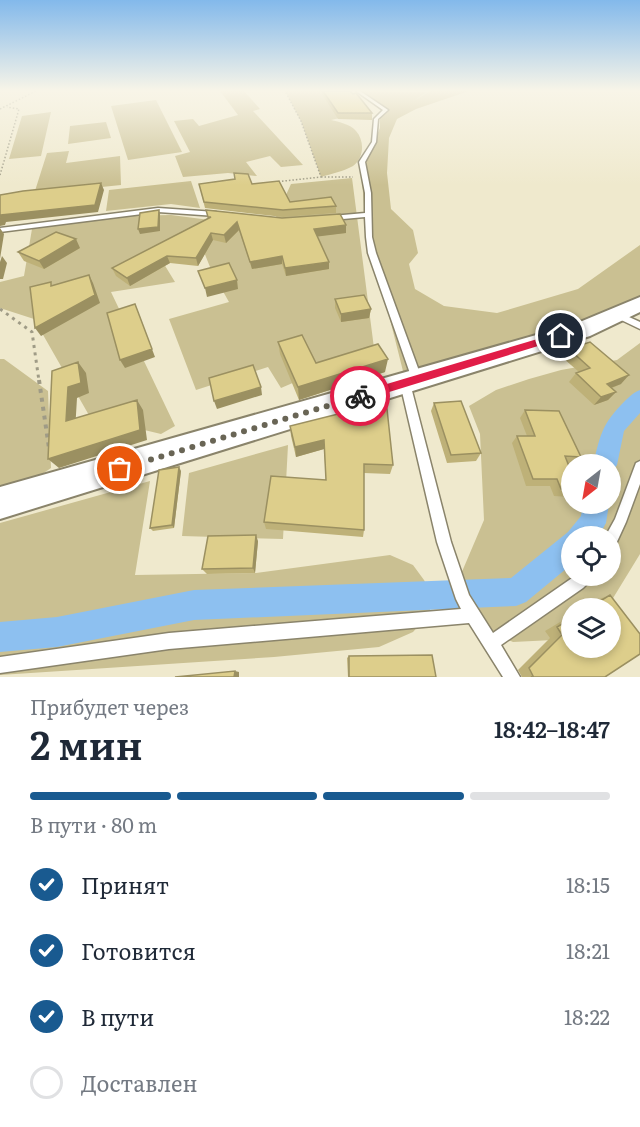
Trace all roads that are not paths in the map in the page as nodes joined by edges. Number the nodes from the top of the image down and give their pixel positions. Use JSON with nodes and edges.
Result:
{"nodes":[{"id":1,"x":376,"y":123,"type":"edge"},
{"id":2,"x":368,"y":214,"type":"junction"},
{"id":3,"x":226,"y":215,"type":"edge"},
{"id":4,"x":322,"y":219,"type":"edge"},
{"id":5,"x":0,"y":230,"type":"edge"},
{"id":6,"x":633,"y":315,"type":"edge"},
{"id":7,"x":411,"y":381,"type":"junction"},
{"id":8,"x":640,"y":467,"type":"edge"},
{"id":9,"x":0,"y":503,"type":"edge"},
{"id":10,"x":618,"y":526,"type":"edge"},
{"id":11,"x":574,"y":586,"type":"edge"},
{"id":12,"x":473,"y":615,"type":"junction"},
{"id":13,"x":490,"y":644,"type":"junction"},
{"id":14,"x":0,"y":665,"type":"edge"},
{"id":15,"x":512,"y":677,"type":"edge"}],
"edges":[{"from":1,"to":2,"type":"lane"},
{"from":2,"to":4,"type":"lane"},
{"from":2,"to":7,"type":"lane"},
{"from":3,"to":5,"type":"lane"},
{"from":6,"to":7,"type":"street"},
{"from":7,"to":9,"type":"street"},
{"from":7,"to":12,"type":"lane"},
{"from":8,"to":10,"type":"lane"},
{"from":11,"to":13,"type":"lane"},
{"from":12,"to":13,"type":"lane"},
{"from":12,"to":14,"type":"lane"},
{"from":13,"to":15,"type":"lane"}]}
